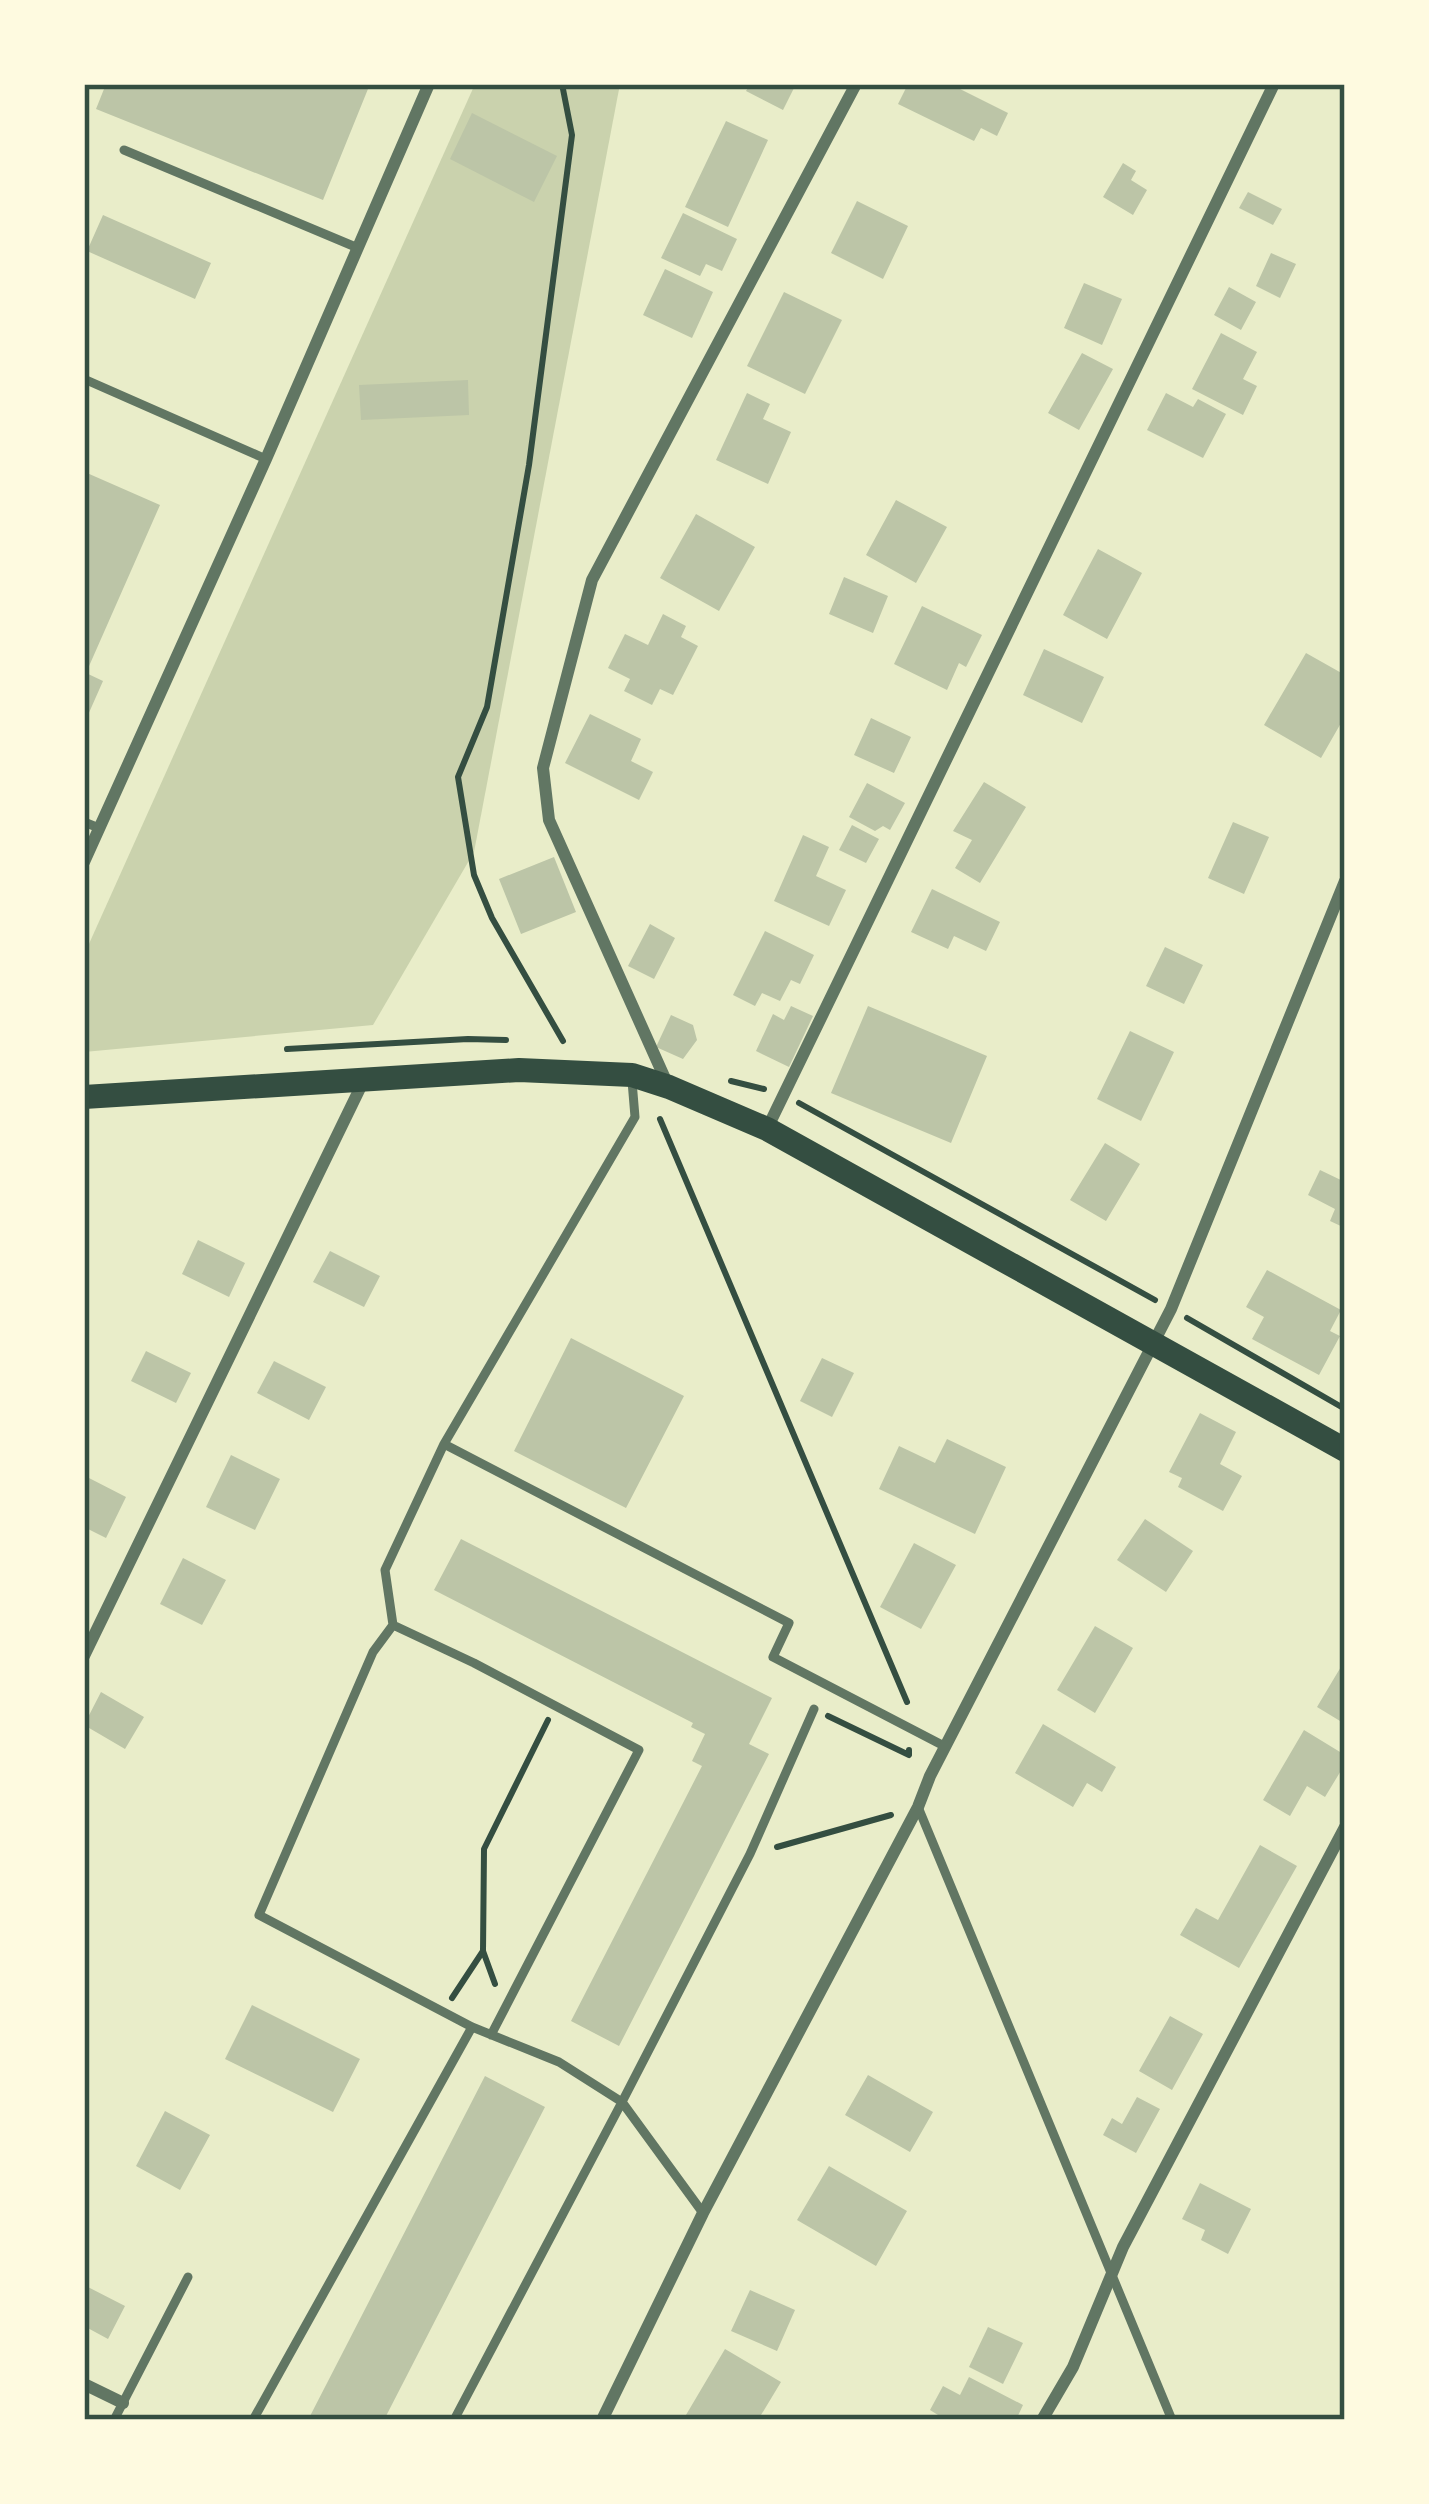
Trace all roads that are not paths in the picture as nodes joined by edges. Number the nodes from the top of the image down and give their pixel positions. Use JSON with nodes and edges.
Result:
{"nodes":[{"id":1,"x":430,"y":84,"type":"edge"},
{"id":2,"x":856,"y":84,"type":"edge"},
{"id":3,"x":1274,"y":84,"type":"edge"},
{"id":4,"x":124,"y":150,"type":"dead end"},
{"id":5,"x":358,"y":248,"type":"junction"},
{"id":6,"x":84,"y":379,"type":"edge"},
{"id":7,"x":266,"y":459,"type":"junction"},
{"id":8,"x":84,"y":822,"type":"edge"},
{"id":9,"x":99,"y":828,"type":"junction"},
{"id":10,"x":84,"y":862,"type":"edge"},
{"id":11,"x":1345,"y":881,"type":"edge"},
{"id":12,"x":632,"y":1076,"type":"junction"},
{"id":13,"x":364,"y":1078,"type":"junction"},
{"id":14,"x":669,"y":1087,"type":"junction"},
{"id":15,"x":84,"y":1097,"type":"edge"},
{"id":16,"x":767,"y":1129,"type":"junction"},
{"id":17,"x":1152,"y":1342,"type":"junction"},
{"id":18,"x":444,"y":1444,"type":"junction"},
{"id":19,"x":1345,"y":1450,"type":"edge"},
{"id":20,"x":393,"y":1625,"type":"junction"},
{"id":21,"x":84,"y":1656,"type":"edge"},
{"id":22,"x":814,"y":1709,"type":"road end"},
{"id":23,"x":946,"y":1747,"type":"junction"},
{"id":24,"x":918,"y":1808,"type":"junction"},
{"id":25,"x":1345,"y":1827,"type":"edge"},
{"id":26,"x":472,"y":2027,"type":"junction"},
{"id":27,"x":490,"y":2035,"type":"junction"},
{"id":28,"x":622,"y":2102,"type":"junction"},
{"id":29,"x":703,"y":2213,"type":"junction"},
{"id":30,"x":1111,"y":2272,"type":"junction"},
{"id":31,"x":188,"y":2277,"type":"dead end"},
{"id":32,"x":84,"y":2384,"type":"edge"},
{"id":33,"x":123,"y":2404,"type":"junction"},
{"id":34,"x":115,"y":2420,"type":"edge"},
{"id":35,"x":133,"y":2420,"type":"edge"},
{"id":36,"x":253,"y":2420,"type":"edge"},
{"id":37,"x":454,"y":2420,"type":"edge"},
{"id":38,"x":602,"y":2420,"type":"edge"},
{"id":39,"x":1042,"y":2420,"type":"edge"},
{"id":40,"x":1172,"y":2420,"type":"edge"}],
"edges":[{"from":1,"to":5,"type":"street"},
{"from":2,"to":14,"type":"street"},
{"from":3,"to":16,"type":"street"},
{"from":4,"to":5,"type":"lane"},
{"from":5,"to":7,"type":"street"},
{"from":6,"to":7,"type":"lane"},
{"from":7,"to":9,"type":"street"},
{"from":8,"to":9,"type":"lane"},
{"from":9,"to":10,"type":"street"},
{"from":11,"to":17,"type":"street"},
{"from":12,"to":13,"type":"main road"},
{"from":12,"to":14,"type":"main road"},
{"from":12,"to":18,"type":"lane"},
{"from":13,"to":15,"type":"main road"},
{"from":13,"to":21,"type":"street"},
{"from":14,"to":16,"type":"main road"},
{"from":16,"to":17,"type":"main road"},
{"from":17,"to":19,"type":"main road"},
{"from":17,"to":23,"type":"street"},
{"from":18,"to":20,"type":"lane"},
{"from":18,"to":23,"type":"lane"},
{"from":20,"to":26,"type":"lane"},
{"from":20,"to":27,"type":"lane"},
{"from":22,"to":28,"type":"lane"},
{"from":23,"to":24,"type":"street"},
{"from":24,"to":29,"type":"street"},
{"from":24,"to":30,"type":"lane"},
{"from":25,"to":30,"type":"street"},
{"from":26,"to":27,"type":"lane"},
{"from":26,"to":36,"type":"lane"},
{"from":27,"to":28,"type":"lane"},
{"from":28,"to":29,"type":"lane"},
{"from":28,"to":37,"type":"lane"},
{"from":29,"to":38,"type":"street"},
{"from":30,"to":39,"type":"street"},
{"from":30,"to":40,"type":"lane"},
{"from":31,"to":33,"type":"lane"},
{"from":32,"to":33,"type":"street"},
{"from":33,"to":34,"type":"lane"},
{"from":33,"to":35,"type":"lane"}]}
